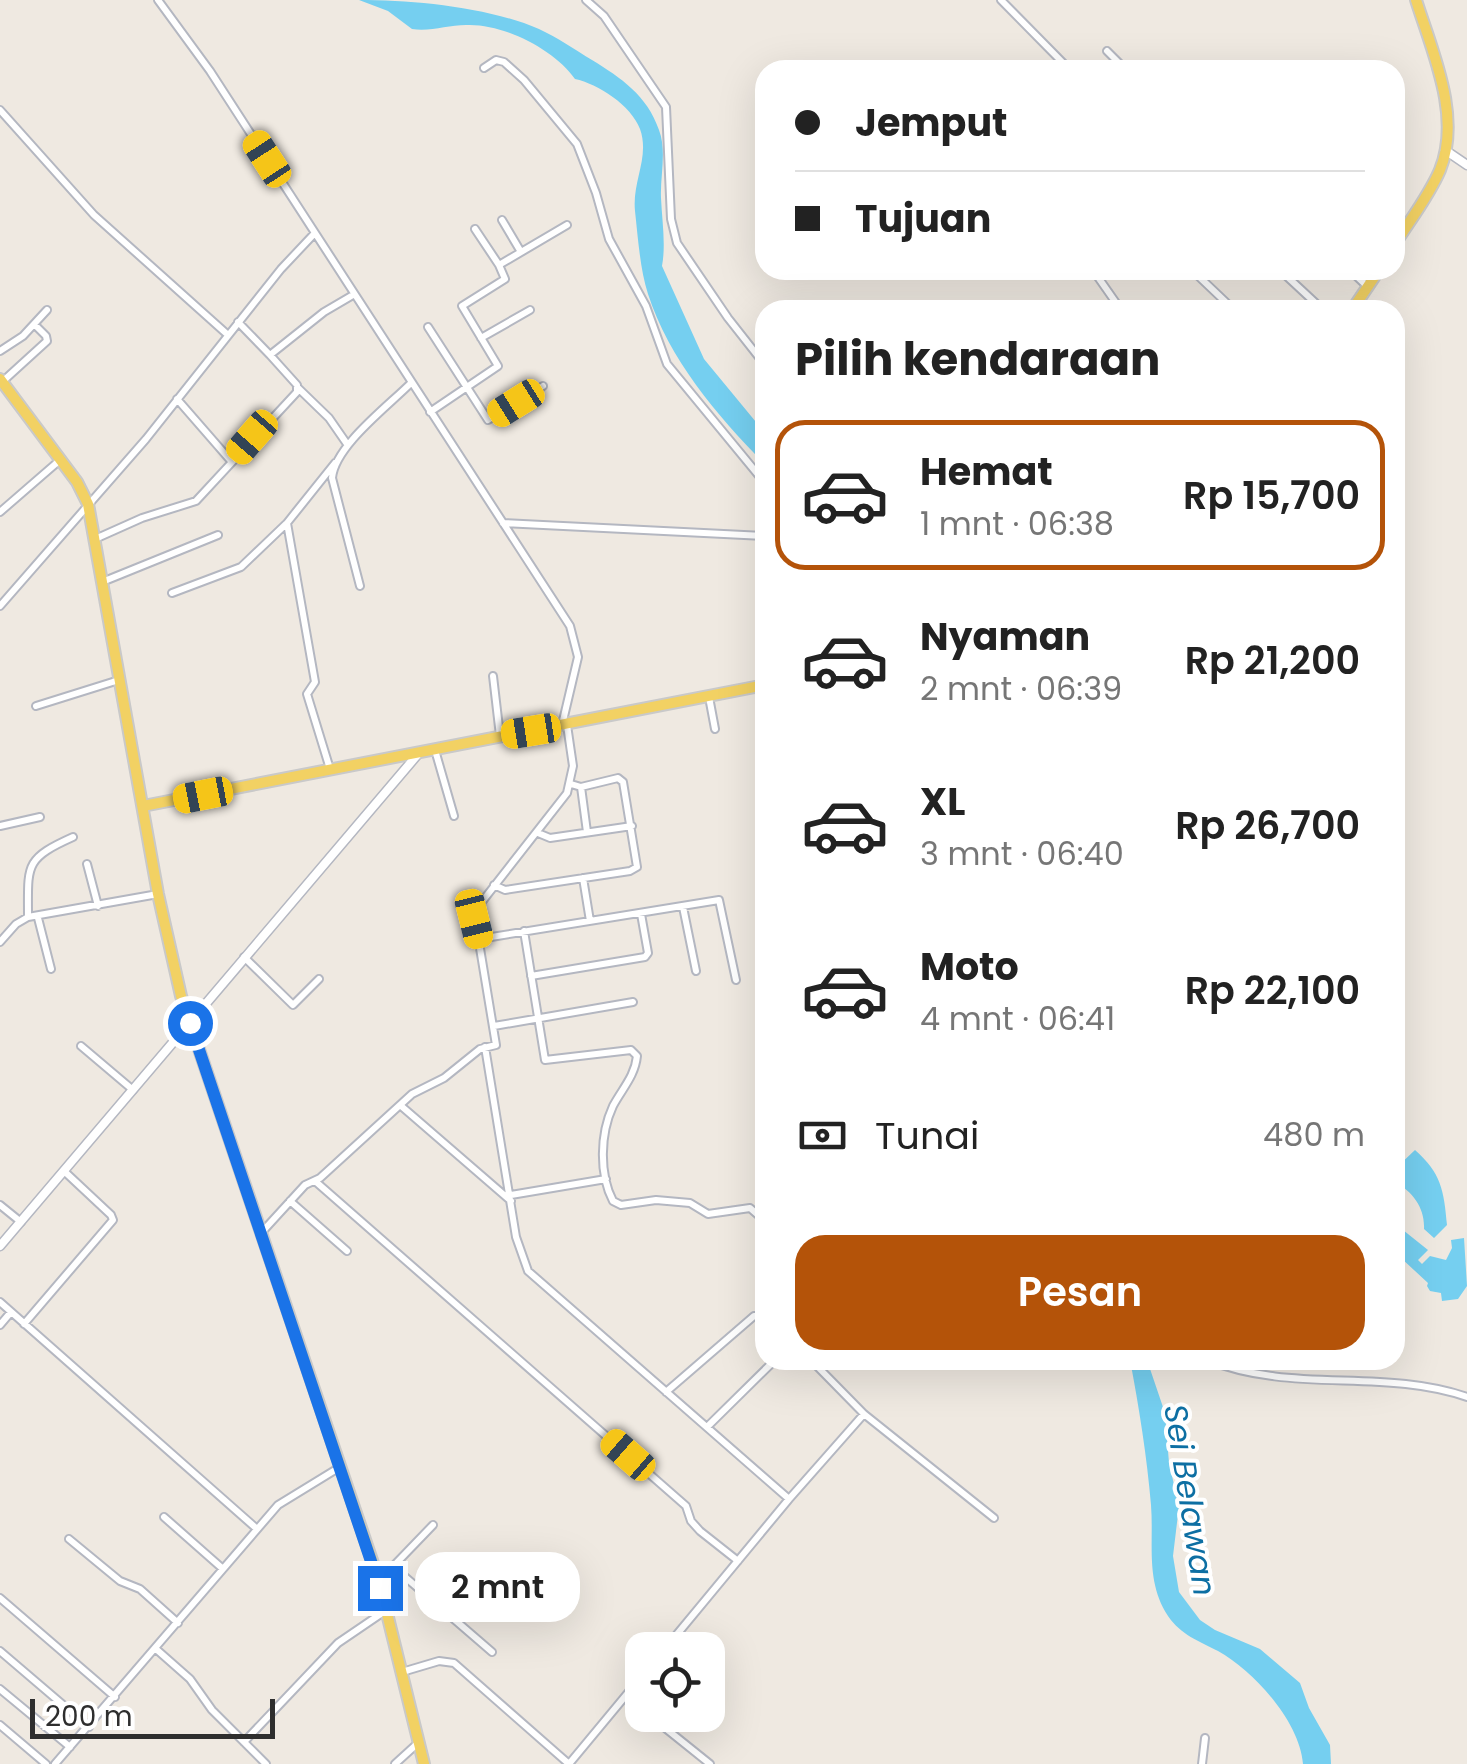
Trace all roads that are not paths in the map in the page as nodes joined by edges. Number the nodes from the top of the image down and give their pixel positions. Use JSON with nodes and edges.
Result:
{"nodes":[{"id":1,"x":158,"y":0,"type":"edge"},
{"id":2,"x":586,"y":0,"type":"edge"},
{"id":3,"x":1001,"y":0,"type":"edge"},
{"id":4,"x":1416,"y":0,"type":"edge"},
{"id":5,"x":1107,"y":51,"type":"dead end"},
{"id":6,"x":1060,"y":60,"type":"edge"},
{"id":7,"x":1116,"y":60,"type":"edge"},
{"id":8,"x":484,"y":68,"type":"dead end"},
{"id":9,"x":2,"y":117,"type":"edge"},
{"id":10,"x":1445,"y":150,"type":"junction"},
{"id":11,"x":1467,"y":166,"type":"edge"},
{"id":12,"x":502,"y":220,"type":"dead end"},
{"id":13,"x":568,"y":225,"type":"dead end"},
{"id":14,"x":475,"y":229,"type":"dead end"},
{"id":15,"x":1405,"y":229,"type":"edge"},
{"id":16,"x":314,"y":234,"type":"junction"},
{"id":17,"x":521,"y":252,"type":"junction"},
{"id":18,"x":499,"y":264,"type":"junction"},
{"id":19,"x":1202,"y":280,"type":"edge"},
{"id":20,"x":1291,"y":280,"type":"edge"},
{"id":21,"x":1361,"y":280,"type":"edge"},
{"id":22,"x":1372,"y":280,"type":"edge"},
{"id":23,"x":1368,"y":287,"type":"junction"},
{"id":24,"x":353,"y":295,"type":"junction"},
{"id":25,"x":1224,"y":300,"type":"edge"},
{"id":26,"x":1312,"y":300,"type":"edge"},
{"id":27,"x":1359,"y":300,"type":"edge"},
{"id":28,"x":47,"y":310,"type":"dead end"},
{"id":29,"x":530,"y":310,"type":"dead end"},
{"id":30,"x":238,"y":322,"type":"junction"},
{"id":31,"x":34,"y":324,"type":"junction"},
{"id":32,"x":428,"y":327,"type":"dead end"},
{"id":33,"x":228,"y":335,"type":"junction"},
{"id":34,"x":482,"y":338,"type":"junction"},
{"id":35,"x":0,"y":351,"type":"edge"},
{"id":36,"x":755,"y":352,"type":"edge"},
{"id":37,"x":270,"y":355,"type":"junction"},
{"id":38,"x":1,"y":380,"type":"edge"},
{"id":39,"x":411,"y":383,"type":"junction"},
{"id":40,"x":543,"y":386,"type":"dead end"},
{"id":41,"x":298,"y":387,"type":"junction"},
{"id":42,"x":466,"y":388,"type":"junction"},
{"id":43,"x":177,"y":399,"type":"junction"},
{"id":44,"x":430,"y":412,"type":"junction"},
{"id":45,"x":347,"y":444,"type":"junction"},
{"id":46,"x":61,"y":460,"type":"junction"},
{"id":47,"x":232,"y":462,"type":"junction"},
{"id":48,"x":335,"y":463,"type":"junction"},
{"id":49,"x":755,"y":471,"type":"edge"},
{"id":50,"x":88,"y":504,"type":"junction"},
{"id":51,"x":0,"y":512,"type":"edge"},
{"id":52,"x":503,"y":523,"type":"junction"},
{"id":53,"x":287,"y":524,"type":"junction"},
{"id":54,"x":218,"y":535,"type":"dead end"},
{"id":55,"x":755,"y":536,"type":"edge"},
{"id":56,"x":94,"y":540,"type":"junction"},
{"id":57,"x":100,"y":583,"type":"junction"},
{"id":58,"x":360,"y":586,"type":"dead end"},
{"id":59,"x":172,"y":593,"type":"dead end"},
{"id":60,"x":0,"y":606,"type":"edge"},
{"id":61,"x":493,"y":676,"type":"dead end"},
{"id":62,"x":119,"y":680,"type":"junction"},
{"id":63,"x":755,"y":687,"type":"edge"},
{"id":64,"x":708,"y":697,"type":"junction"},
{"id":65,"x":36,"y":706,"type":"dead end"},
{"id":66,"x":564,"y":725,"type":"junction"},
{"id":67,"x":715,"y":729,"type":"dead end"},
{"id":68,"x":500,"y":736,"type":"junction"},
{"id":69,"x":435,"y":748,"type":"junction"},
{"id":70,"x":419,"y":753,"type":"junction"},
{"id":71,"x":330,"y":769,"type":"junction"},
{"id":72,"x":571,"y":784,"type":"junction"},
{"id":73,"x":581,"y":786,"type":"junction"},
{"id":74,"x":143,"y":806,"type":"junction"},
{"id":75,"x":454,"y":816,"type":"dead end"},
{"id":76,"x":40,"y":817,"type":"dead end"},
{"id":77,"x":0,"y":826,"type":"edge"},
{"id":78,"x":632,"y":826,"type":"junction"},
{"id":79,"x":587,"y":832,"type":"junction"},
{"id":80,"x":538,"y":833,"type":"junction"},
{"id":81,"x":73,"y":837,"type":"dead end"},
{"id":82,"x":87,"y":864,"type":"dead end"},
{"id":83,"x":583,"y":878,"type":"junction"},
{"id":84,"x":494,"y":885,"type":"junction"},
{"id":85,"x":158,"y":894,"type":"junction"},
{"id":86,"x":98,"y":906,"type":"junction"},
{"id":87,"x":684,"y":906,"type":"junction"},
{"id":88,"x":641,"y":914,"type":"junction"},
{"id":89,"x":28,"y":917,"type":"junction"},
{"id":90,"x":38,"y":918,"type":"junction"},
{"id":91,"x":590,"y":921,"type":"junction"},
{"id":92,"x":524,"y":931,"type":"junction"},
{"id":93,"x":478,"y":939,"type":"junction"},
{"id":94,"x":0,"y":940,"type":"edge"},
{"id":95,"x":244,"y":957,"type":"junction"},
{"id":96,"x":51,"y":969,"type":"dead end"},
{"id":97,"x":696,"y":970,"type":"dead end"},
{"id":98,"x":531,"y":976,"type":"junction"},
{"id":99,"x":319,"y":979,"type":"dead end"},
{"id":100,"x":736,"y":980,"type":"dead end"},
{"id":101,"x":633,"y":1002,"type":"dead end"},
{"id":102,"x":537,"y":1020,"type":"junction"},
{"id":103,"x":190,"y":1023,"type":"junction"},
{"id":104,"x":494,"y":1026,"type":"junction"},
{"id":105,"x":80,"y":1046,"type":"dead end"},
{"id":106,"x":485,"y":1048,"type":"junction"},
{"id":107,"x":133,"y":1090,"type":"junction"},
{"id":108,"x":400,"y":1105,"type":"junction"},
{"id":109,"x":64,"y":1171,"type":"junction"},
{"id":110,"x":606,"y":1179,"type":"junction"},
{"id":111,"x":315,"y":1181,"type":"junction"},
{"id":112,"x":512,"y":1199,"type":"junction"},
{"id":113,"x":290,"y":1202,"type":"junction"},
{"id":114,"x":0,"y":1205,"type":"edge"},
{"id":115,"x":755,"y":1212,"type":"edge"},
{"id":116,"x":22,"y":1222,"type":"junction"},
{"id":117,"x":261,"y":1233,"type":"junction"},
{"id":118,"x":0,"y":1246,"type":"edge"},
{"id":119,"x":347,"y":1251,"type":"dead end"},
{"id":120,"x":0,"y":1302,"type":"edge"},
{"id":121,"x":11,"y":1312,"type":"junction"},
{"id":122,"x":755,"y":1316,"type":"edge"},
{"id":123,"x":0,"y":1324,"type":"edge"},
{"id":124,"x":24,"y":1324,"type":"junction"},
{"id":125,"x":765,"y":1370,"type":"edge"},
{"id":126,"x":821,"y":1370,"type":"edge"},
{"id":127,"x":1247,"y":1370,"type":"edge"},
{"id":128,"x":666,"y":1392,"type":"junction"},
{"id":129,"x":1467,"y":1397,"type":"edge"},
{"id":130,"x":864,"y":1414,"type":"junction"},
{"id":131,"x":707,"y":1426,"type":"junction"},
{"id":132,"x":340,"y":1466,"type":"junction"},
{"id":133,"x":789,"y":1498,"type":"junction"},
{"id":134,"x":164,"y":1517,"type":"dead end"},
{"id":135,"x":994,"y":1518,"type":"dead end"},
{"id":136,"x":434,"y":1524,"type":"dead end"},
{"id":137,"x":257,"y":1529,"type":"junction"},
{"id":138,"x":69,"y":1538,"type":"dead end"},
{"id":139,"x":738,"y":1561,"type":"junction"},
{"id":140,"x":223,"y":1569,"type":"junction"},
{"id":141,"x":380,"y":1584,"type":"junction"},
{"id":142,"x":0,"y":1598,"type":"edge"},
{"id":143,"x":386,"y":1610,"type":"junction"},
{"id":144,"x":178,"y":1623,"type":"junction"},
{"id":145,"x":679,"y":1632,"type":"edge"},
{"id":146,"x":156,"y":1649,"type":"junction"},
{"id":147,"x":0,"y":1651,"type":"edge"},
{"id":148,"x":492,"y":1652,"type":"dead end"},
{"id":149,"x":402,"y":1672,"type":"junction"},
{"id":150,"x":0,"y":1689,"type":"edge"},
{"id":151,"x":115,"y":1697,"type":"junction"},
{"id":152,"x":625,"y":1697,"type":"edge"},
{"id":153,"x":0,"y":1726,"type":"edge"},
{"id":154,"x":89,"y":1727,"type":"junction"},
{"id":155,"x":670,"y":1732,"type":"edge"},
{"id":156,"x":1205,"y":1738,"type":"dead end"},
{"id":157,"x":244,"y":1742,"type":"junction"},
{"id":158,"x":418,"y":1742,"type":"junction"},
{"id":159,"x":70,"y":1747,"type":"junction"},
{"id":160,"x":46,"y":1764,"type":"edge"},
{"id":161,"x":55,"y":1764,"type":"edge"},
{"id":162,"x":266,"y":1764,"type":"edge"},
{"id":163,"x":396,"y":1764,"type":"edge"},
{"id":164,"x":424,"y":1764,"type":"edge"},
{"id":165,"x":569,"y":1764,"type":"edge"},
{"id":166,"x":710,"y":1764,"type":"edge"},
{"id":167,"x":1202,"y":1764,"type":"edge"}],
"edges":[{"from":1,"to":16,"type":"street"},
{"from":2,"to":36,"type":"street"},
{"from":3,"to":6,"type":"street"},
{"from":4,"to":10,"type":"main road"},
{"from":5,"to":7,"type":"street"},
{"from":8,"to":49,"type":"street"},
{"from":9,"to":33,"type":"street"},
{"from":10,"to":11,"type":"street"},
{"from":10,"to":15,"type":"main road"},
{"from":12,"to":17,"type":"street"},
{"from":13,"to":17,"type":"street"},
{"from":14,"to":18,"type":"street"},
{"from":16,"to":24,"type":"street"},
{"from":16,"to":30,"type":"street"},
{"from":17,"to":18,"type":"street"},
{"from":18,"to":34,"type":"street"},
{"from":19,"to":25,"type":"street"},
{"from":20,"to":26,"type":"street"},
{"from":21,"to":23,"type":"street"},
{"from":22,"to":23,"type":"main road"},
{"from":23,"to":27,"type":"main road"},
{"from":24,"to":37,"type":"street"},
{"from":24,"to":39,"type":"street"},
{"from":28,"to":31,"type":"street"},
{"from":29,"to":34,"type":"street"},
{"from":30,"to":33,"type":"street"},
{"from":30,"to":37,"type":"street"},
{"from":31,"to":35,"type":"street"},
{"from":31,"to":38,"type":"street"},
{"from":32,"to":42,"type":"street"},
{"from":33,"to":43,"type":"street"},
{"from":34,"to":42,"type":"street"},
{"from":37,"to":41,"type":"street"},
{"from":38,"to":46,"type":"main road"},
{"from":39,"to":44,"type":"street"},
{"from":39,"to":45,"type":"street"},
{"from":40,"to":42,"type":"street"},
{"from":41,"to":45,"type":"street"},
{"from":41,"to":47,"type":"street"},
{"from":42,"to":44,"type":"street"},
{"from":43,"to":47,"type":"street"},
{"from":43,"to":50,"type":"street"},
{"from":44,"to":52,"type":"street"},
{"from":45,"to":48,"type":"street"},
{"from":46,"to":50,"type":"main road"},
{"from":46,"to":51,"type":"street"},
{"from":47,"to":56,"type":"street"},
{"from":48,"to":53,"type":"street"},
{"from":48,"to":58,"type":"street"},
{"from":50,"to":56,"type":"main road"},
{"from":50,"to":60,"type":"street"},
{"from":52,"to":55,"type":"street"},
{"from":52,"to":66,"type":"street"},
{"from":53,"to":59,"type":"street"},
{"from":53,"to":71,"type":"street"},
{"from":54,"to":57,"type":"street"},
{"from":56,"to":57,"type":"main road"},
{"from":57,"to":62,"type":"main road"},
{"from":61,"to":68,"type":"street"},
{"from":62,"to":65,"type":"street"},
{"from":62,"to":74,"type":"main road"},
{"from":63,"to":64,"type":"main road"},
{"from":64,"to":66,"type":"main road"},
{"from":64,"to":67,"type":"street"},
{"from":66,"to":68,"type":"main road"},
{"from":66,"to":72,"type":"street"},
{"from":68,"to":69,"type":"main road"},
{"from":69,"to":70,"type":"main road"},
{"from":69,"to":75,"type":"street"},
{"from":70,"to":71,"type":"main road"},
{"from":70,"to":95,"type":"street"},
{"from":71,"to":74,"type":"main road"},
{"from":72,"to":73,"type":"street"},
{"from":72,"to":80,"type":"street"},
{"from":73,"to":78,"type":"street"},
{"from":73,"to":79,"type":"street"},
{"from":74,"to":85,"type":"main road"},
{"from":76,"to":77,"type":"street"},
{"from":78,"to":79,"type":"street"},
{"from":78,"to":83,"type":"street"},
{"from":79,"to":80,"type":"street"},
{"from":80,"to":84,"type":"street"},
{"from":81,"to":89,"type":"street"},
{"from":82,"to":86,"type":"street"},
{"from":83,"to":84,"type":"street"},
{"from":83,"to":91,"type":"street"},
{"from":84,"to":93,"type":"street"},
{"from":85,"to":86,"type":"street"},
{"from":85,"to":103,"type":"main road"},
{"from":86,"to":90,"type":"street"},
{"from":87,"to":88,"type":"street"},
{"from":87,"to":97,"type":"street"},
{"from":87,"to":100,"type":"street"},
{"from":88,"to":91,"type":"street"},
{"from":88,"to":98,"type":"street"},
{"from":89,"to":90,"type":"street"},
{"from":89,"to":94,"type":"street"},
{"from":90,"to":96,"type":"street"},
{"from":91,"to":92,"type":"street"},
{"from":92,"to":93,"type":"street"},
{"from":92,"to":98,"type":"street"},
{"from":93,"to":104,"type":"street"},
{"from":95,"to":99,"type":"street"},
{"from":95,"to":103,"type":"street"},
{"from":98,"to":102,"type":"street"},
{"from":101,"to":102,"type":"street"},
{"from":102,"to":104,"type":"street"},
{"from":102,"to":110,"type":"street"},
{"from":103,"to":107,"type":"street"},
{"from":103,"to":117,"type":"main road"},
{"from":104,"to":106,"type":"street"},
{"from":105,"to":107,"type":"street"},
{"from":106,"to":108,"type":"street"},
{"from":106,"to":112,"type":"street"},
{"from":107,"to":109,"type":"street"},
{"from":108,"to":111,"type":"street"},
{"from":108,"to":112,"type":"street"},
{"from":109,"to":116,"type":"street"},
{"from":109,"to":124,"type":"street"},
{"from":110,"to":112,"type":"street"},
{"from":110,"to":115,"type":"street"},
{"from":111,"to":113,"type":"street"},
{"from":111,"to":139,"type":"street"},
{"from":112,"to":128,"type":"street"},
{"from":113,"to":117,"type":"street"},
{"from":113,"to":119,"type":"street"},
{"from":114,"to":116,"type":"street"},
{"from":116,"to":118,"type":"street"},
{"from":117,"to":132,"type":"main road"},
{"from":120,"to":121,"type":"street"},
{"from":121,"to":123,"type":"street"},
{"from":121,"to":124,"type":"street"},
{"from":122,"to":128,"type":"street"},
{"from":124,"to":137,"type":"street"},
{"from":125,"to":131,"type":"street"},
{"from":126,"to":130,"type":"street"},
{"from":127,"to":129,"type":"street"},
{"from":128,"to":131,"type":"street"},
{"from":130,"to":133,"type":"street"},
{"from":130,"to":135,"type":"street"},
{"from":131,"to":133,"type":"street"},
{"from":132,"to":137,"type":"street"},
{"from":132,"to":141,"type":"main road"},
{"from":133,"to":139,"type":"street"},
{"from":134,"to":140,"type":"street"},
{"from":136,"to":141,"type":"street"},
{"from":137,"to":140,"type":"street"},
{"from":138,"to":144,"type":"street"},
{"from":139,"to":145,"type":"street"},
{"from":140,"to":144,"type":"street"},
{"from":141,"to":143,"type":"main road"},
{"from":141,"to":148,"type":"street"},
{"from":142,"to":151,"type":"street"},
{"from":143,"to":149,"type":"main road"},
{"from":143,"to":157,"type":"street"},
{"from":144,"to":146,"type":"street"},
{"from":146,"to":151,"type":"street"},
{"from":146,"to":157,"type":"street"},
{"from":147,"to":154,"type":"street"},
{"from":149,"to":158,"type":"main road"},
{"from":149,"to":165,"type":"street"},
{"from":150,"to":159,"type":"street"},
{"from":151,"to":154,"type":"street"},
{"from":152,"to":165,"type":"street"},
{"from":153,"to":160,"type":"street"},
{"from":154,"to":159,"type":"street"},
{"from":155,"to":166,"type":"street"},
{"from":156,"to":167,"type":"street"},
{"from":157,"to":162,"type":"street"},
{"from":158,"to":163,"type":"street"},
{"from":158,"to":164,"type":"main road"},
{"from":159,"to":161,"type":"street"}]}
